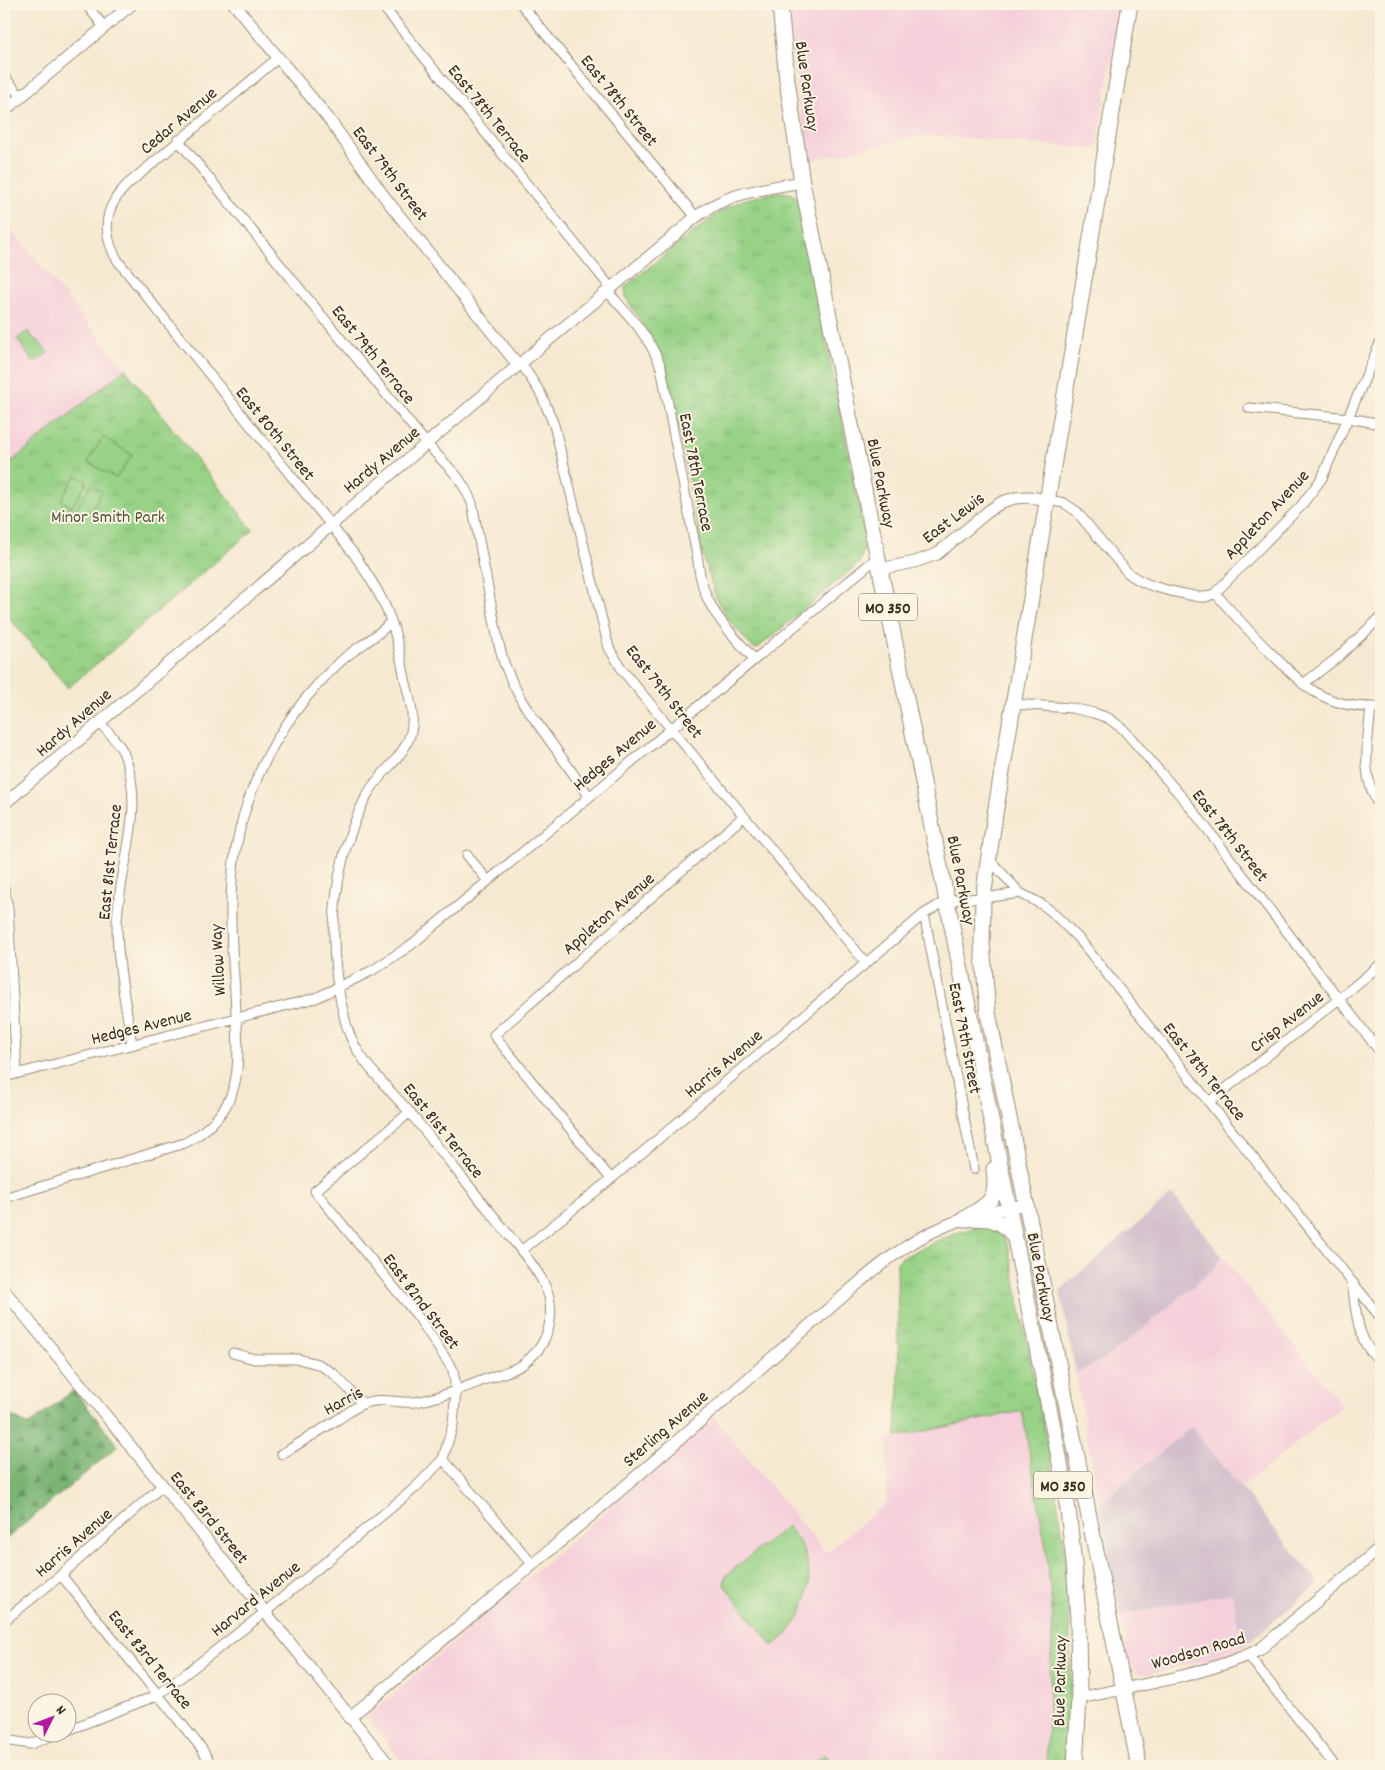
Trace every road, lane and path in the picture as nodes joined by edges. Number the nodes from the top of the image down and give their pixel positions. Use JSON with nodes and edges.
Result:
{"nodes":[{"id":1,"x":86,"y":4,"type":"edge"},
{"id":2,"x":132,"y":4,"type":"edge"},
{"id":3,"x":234,"y":4,"type":"edge"},
{"id":4,"x":381,"y":4,"type":"edge"},
{"id":5,"x":521,"y":4,"type":"edge"},
{"id":6,"x":780,"y":4,"type":"edge"},
{"id":7,"x":1130,"y":4,"type":"edge"},
{"id":8,"x":104,"y":27,"type":"junction"},
{"id":9,"x":279,"y":57,"type":"junction"},
{"id":10,"x":4,"y":76,"type":"edge"},
{"id":11,"x":21,"y":97,"type":"junction"},
{"id":12,"x":4,"y":111,"type":"edge"},
{"id":13,"x":178,"y":140,"type":"junction"},
{"id":14,"x":802,"y":182,"type":"junction"},
{"id":15,"x":108,"y":216,"type":"joint"},
{"id":16,"x":694,"y":216,"type":"junction"},
{"id":17,"x":609,"y":290,"type":"junction"},
{"id":18,"x":1381,"y":342,"type":"edge"},
{"id":19,"x":520,"y":364,"type":"junction"},
{"id":20,"x":1249,"y":408,"type":"dead end"},
{"id":21,"x":1349,"y":418,"type":"junction"},
{"id":22,"x":1381,"y":424,"type":"edge"},
{"id":23,"x":426,"y":444,"type":"junction"},
{"id":24,"x":1048,"y":500,"type":"junction"},
{"id":25,"x":330,"y":526,"type":"junction"},
{"id":26,"x":879,"y":563,"type":"junction"},
{"id":27,"x":1215,"y":593,"type":"junction"},
{"id":28,"x":1381,"y":617,"type":"edge"},
{"id":29,"x":392,"y":622,"type":"junction"},
{"id":30,"x":754,"y":659,"type":"junction"},
{"id":31,"x":1303,"y":684,"type":"junction"},
{"id":32,"x":1014,"y":704,"type":"junction"},
{"id":33,"x":1371,"y":707,"type":"junction"},
{"id":34,"x":1381,"y":707,"type":"edge"},
{"id":35,"x":99,"y":722,"type":"junction"},
{"id":36,"x":671,"y":728,"type":"junction"},
{"id":37,"x":589,"y":796,"type":"junction"},
{"id":38,"x":4,"y":804,"type":"edge"},
{"id":39,"x":1381,"y":808,"type":"edge"},
{"id":40,"x":744,"y":816,"type":"junction"},
{"id":41,"x":467,"y":855,"type":"dead end"},
{"id":42,"x":989,"y":860,"type":"junction"},
{"id":43,"x":488,"y":881,"type":"junction"},
{"id":44,"x":4,"y":888,"type":"edge"},
{"id":45,"x":1020,"y":893,"type":"junction"},
{"id":46,"x":983,"y":898,"type":"junction"},
{"id":47,"x":946,"y":900,"type":"junction"},
{"id":48,"x":924,"y":914,"type":"junction"},
{"id":49,"x":866,"y":964,"type":"junction"},
{"id":50,"x":1381,"y":964,"type":"edge"},
{"id":51,"x":338,"y":989,"type":"junction"},
{"id":52,"x":1339,"y":999,"type":"junction"},
{"id":53,"x":237,"y":1018,"type":"junction"},
{"id":54,"x":132,"y":1045,"type":"junction"},
{"id":55,"x":1381,"y":1053,"type":"edge"},
{"id":56,"x":17,"y":1074,"type":"junction"},
{"id":57,"x":4,"y":1078,"type":"edge"},
{"id":58,"x":1209,"y":1102,"type":"junction"},
{"id":59,"x":410,"y":1112,"type":"junction"},
{"id":60,"x":991,"y":1120,"type":"junction"},
{"id":61,"x":974,"y":1169,"type":"dead end"},
{"id":62,"x":612,"y":1179,"type":"junction"},
{"id":63,"x":4,"y":1198,"type":"edge"},
{"id":64,"x":1026,"y":1204,"type":"junction"},
{"id":65,"x":1010,"y":1208,"type":"junction"},
{"id":66,"x":964,"y":1219,"type":"junction"},
{"id":67,"x":1016,"y":1241,"type":"junction"},
{"id":68,"x":521,"y":1251,"type":"junction"},
{"id":69,"x":543,"y":1282,"type":"joint"},
{"id":70,"x":1352,"y":1282,"type":"junction"},
{"id":71,"x":5,"y":1295,"type":"edge"},
{"id":72,"x":1381,"y":1318,"type":"edge"},
{"id":73,"x":233,"y":1353,"type":"dead end"},
{"id":74,"x":1381,"y":1360,"type":"edge"},
{"id":75,"x":456,"y":1390,"type":"junction"},
{"id":76,"x":363,"y":1404,"type":"junction"},
{"id":77,"x":282,"y":1454,"type":"dead end"},
{"id":78,"x":443,"y":1459,"type":"junction"},
{"id":79,"x":162,"y":1486,"type":"junction"},
{"id":80,"x":1381,"y":1547,"type":"edge"},
{"id":81,"x":532,"y":1564,"type":"junction"},
{"id":82,"x":61,"y":1575,"type":"junction"},
{"id":83,"x":264,"y":1613,"type":"junction"},
{"id":84,"x":4,"y":1621,"type":"edge"},
{"id":85,"x":1248,"y":1655,"type":"junction"},
{"id":86,"x":1123,"y":1688,"type":"junction"},
{"id":87,"x":158,"y":1695,"type":"junction"},
{"id":88,"x":1079,"y":1698,"type":"junction"},
{"id":89,"x":349,"y":1718,"type":"junction"},
{"id":90,"x":78,"y":1726,"type":"edge"},
{"id":91,"x":4,"y":1740,"type":"edge"},
{"id":92,"x":36,"y":1742,"type":"edge"},
{"id":93,"x":212,"y":1766,"type":"edge"},
{"id":94,"x":390,"y":1766,"type":"edge"},
{"id":95,"x":1074,"y":1766,"type":"edge"},
{"id":96,"x":1139,"y":1766,"type":"edge"},
{"id":97,"x":1335,"y":1766,"type":"edge"}],
"edges":[{"from":1,"to":8,"type":"street"},
{"from":2,"to":8,"type":"street"},
{"from":3,"to":9,"type":"street","name":"East 79th Street"},
{"from":4,"to":17,"type":"street","name":"East 78th Terrace"},
{"from":5,"to":16,"type":"street","name":"East 78th Street"},
{"from":6,"to":14,"type":"highway","name":"Blue Parkway","number":"MO 350"},
{"from":7,"to":24,"type":"highway","name":"Blue Parkway","number":"MO 350"},
{"from":8,"to":11,"type":"street"},
{"from":9,"to":13,"type":"street","name":"Cedar Avenue"},
{"from":9,"to":19,"type":"street","name":"East 79th Street"},
{"from":10,"to":11,"type":"street"},
{"from":11,"to":12,"type":"street"},
{"from":13,"to":15,"type":"street","name":"Cedar Avenue"},
{"from":13,"to":23,"type":"street","name":"East 79th Terrace"},
{"from":14,"to":16,"type":"street","name":"Hardy Avenue"},
{"from":14,"to":26,"type":"highway","name":"Blue Parkway","number":"MO 350"},
{"from":15,"to":25,"type":"street","name":"East 80th Street"},
{"from":16,"to":17,"type":"street","name":"Hardy Avenue"},
{"from":17,"to":19,"type":"street","name":"Hardy Avenue"},
{"from":17,"to":30,"type":"street","name":"East 78th Terrace"},
{"from":18,"to":21,"type":"street","name":"Appleton Avenue"},
{"from":19,"to":23,"type":"street","name":"Hardy Avenue"},
{"from":19,"to":36,"type":"street","name":"East 79th Street"},
{"from":20,"to":21,"type":"street"},
{"from":21,"to":22,"type":"street"},
{"from":21,"to":27,"type":"street","name":"Appleton Avenue"},
{"from":23,"to":25,"type":"street","name":"Hardy Avenue"},
{"from":23,"to":37,"type":"street","name":"East 79th Terrace"},
{"from":24,"to":26,"type":"street","name":"East Lewis"},
{"from":24,"to":27,"type":"street"},
{"from":24,"to":32,"type":"highway","name":"Blue Parkway","number":"MO 350"},
{"from":25,"to":29,"type":"street","name":"East 80th Street"},
{"from":25,"to":35,"type":"street","name":"Hardy Avenue"},
{"from":26,"to":30,"type":"street","name":"Hedges Avenue"},
{"from":26,"to":47,"type":"highway","name":"Blue Parkway","number":"MO 350"},
{"from":27,"to":31,"type":"street"},
{"from":28,"to":31,"type":"street"},
{"from":29,"to":51,"type":"street","name":"East 80th Street"},
{"from":29,"to":53,"type":"street","name":"Willow Way"},
{"from":30,"to":36,"type":"street","name":"Hedges Avenue"},
{"from":31,"to":33,"type":"street"},
{"from":32,"to":42,"type":"highway","name":"Blue Parkway","number":"MO 350"},
{"from":32,"to":52,"type":"street","name":"East 78th Street"},
{"from":33,"to":34,"type":"street"},
{"from":33,"to":39,"type":"street"},
{"from":35,"to":38,"type":"street","name":"Hardy Avenue"},
{"from":35,"to":54,"type":"street","name":"East 81st Terrace"},
{"from":36,"to":37,"type":"street","name":"Hedges Avenue"},
{"from":36,"to":40,"type":"street","name":"East 79th Street"},
{"from":37,"to":43,"type":"street","name":"Hedges Avenue"},
{"from":40,"to":49,"type":"street","name":"East 79th Street"},
{"from":40,"to":62,"type":"street","name":"Appleton Avenue"},
{"from":41,"to":43,"type":"street"},
{"from":42,"to":45,"type":"street","name":"East 78th Terrace"},
{"from":42,"to":46,"type":"highway","name":"Blue Parkway","number":"MO 350"},
{"from":43,"to":51,"type":"street","name":"Hedges Avenue"},
{"from":44,"to":56,"type":"street"},
{"from":45,"to":46,"type":"street"},
{"from":45,"to":58,"type":"street","name":"East 78th Terrace"},
{"from":46,"to":47,"type":"street"},
{"from":46,"to":64,"type":"highway","name":"Blue Parkway","number":"MO 350"},
{"from":47,"to":48,"type":"street","name":"Harris Avenue"},
{"from":47,"to":60,"type":"highway","name":"Blue Parkway","number":"MO 350"},
{"from":48,"to":49,"type":"street","name":"Harris Avenue"},
{"from":48,"to":61,"type":"street","name":"East 79th Street"},
{"from":49,"to":62,"type":"street","name":"Harris Avenue"},
{"from":50,"to":52,"type":"street","name":"Crisp Avenue"},
{"from":51,"to":53,"type":"street","name":"Hedges Avenue"},
{"from":51,"to":59,"type":"street","name":"East 81st Terrace"},
{"from":52,"to":55,"type":"street","name":"East 78th Street"},
{"from":52,"to":58,"type":"street","name":"Crisp Avenue"},
{"from":53,"to":54,"type":"street","name":"Hedges Avenue"},
{"from":53,"to":63,"type":"street","name":"Willow Way"},
{"from":54,"to":56,"type":"street","name":"Hedges Avenue"},
{"from":56,"to":57,"type":"street","name":"Hedges Avenue"},
{"from":58,"to":70,"type":"street","name":"East 78th Terrace"},
{"from":59,"to":68,"type":"street","name":"East 81st Terrace"},
{"from":59,"to":75,"type":"street","name":"East 82nd Street"},
{"from":60,"to":65,"type":"highway","name":"Blue Parkway","number":"MO 350"},
{"from":60,"to":66,"type":"highway"},
{"from":62,"to":68,"type":"street","name":"Harris Avenue"},
{"from":64,"to":65,"type":"street","name":"Sterling Avenue"},
{"from":64,"to":86,"type":"highway","name":"Blue Parkway","number":"MO 350"},
{"from":65,"to":66,"type":"street","name":"Sterling Avenue"},
{"from":65,"to":67,"type":"highway","name":"Blue Parkway","number":"MO 350"},
{"from":66,"to":67,"type":"highway"},
{"from":66,"to":81,"type":"street","name":"Sterling Avenue"},
{"from":67,"to":88,"type":"highway","name":"Blue Parkway","number":"MO 350"},
{"from":68,"to":69,"type":"street","name":"East 81st Terrace"},
{"from":69,"to":75,"type":"street","name":"Harris"},
{"from":70,"to":72,"type":"street","name":"East 78th Terrace"},
{"from":70,"to":74,"type":"street","name":"East 78th Terrace"},
{"from":71,"to":79,"type":"street","name":"East 83rd Street"},
{"from":73,"to":76,"type":"street"},
{"from":75,"to":76,"type":"street","name":"Harris"},
{"from":75,"to":78,"type":"street","name":"East 82nd Street"},
{"from":76,"to":77,"type":"street","name":"Harris"},
{"from":78,"to":81,"type":"street"},
{"from":78,"to":83,"type":"street","name":"Harvard Avenue"},
{"from":79,"to":82,"type":"street","name":"Harris Avenue"},
{"from":79,"to":83,"type":"street","name":"East 83rd Street"},
{"from":80,"to":85,"type":"street","name":"Woodson Road"},
{"from":81,"to":89,"type":"street","name":"Sterling Avenue"},
{"from":82,"to":84,"type":"street","name":"Harris Avenue"},
{"from":82,"to":87,"type":"street","name":"East 83rd Terrace"},
{"from":83,"to":87,"type":"street","name":"Harvard Avenue"},
{"from":83,"to":89,"type":"street","name":"East 83rd Street"},
{"from":85,"to":86,"type":"street","name":"Woodson Road"},
{"from":85,"to":97,"type":"street"},
{"from":86,"to":88,"type":"street","name":"Woodson Road"},
{"from":86,"to":96,"type":"highway","name":"Blue Parkway","number":"MO 350"},
{"from":87,"to":90,"type":"street","name":"Harvard Avenue"},
{"from":87,"to":93,"type":"street","name":"East 83rd Terrace"},
{"from":88,"to":95,"type":"highway","name":"Blue Parkway","number":"MO 350"},
{"from":89,"to":94,"type":"street","name":"East 83rd Street"},
{"from":91,"to":92,"type":"street"}]}
